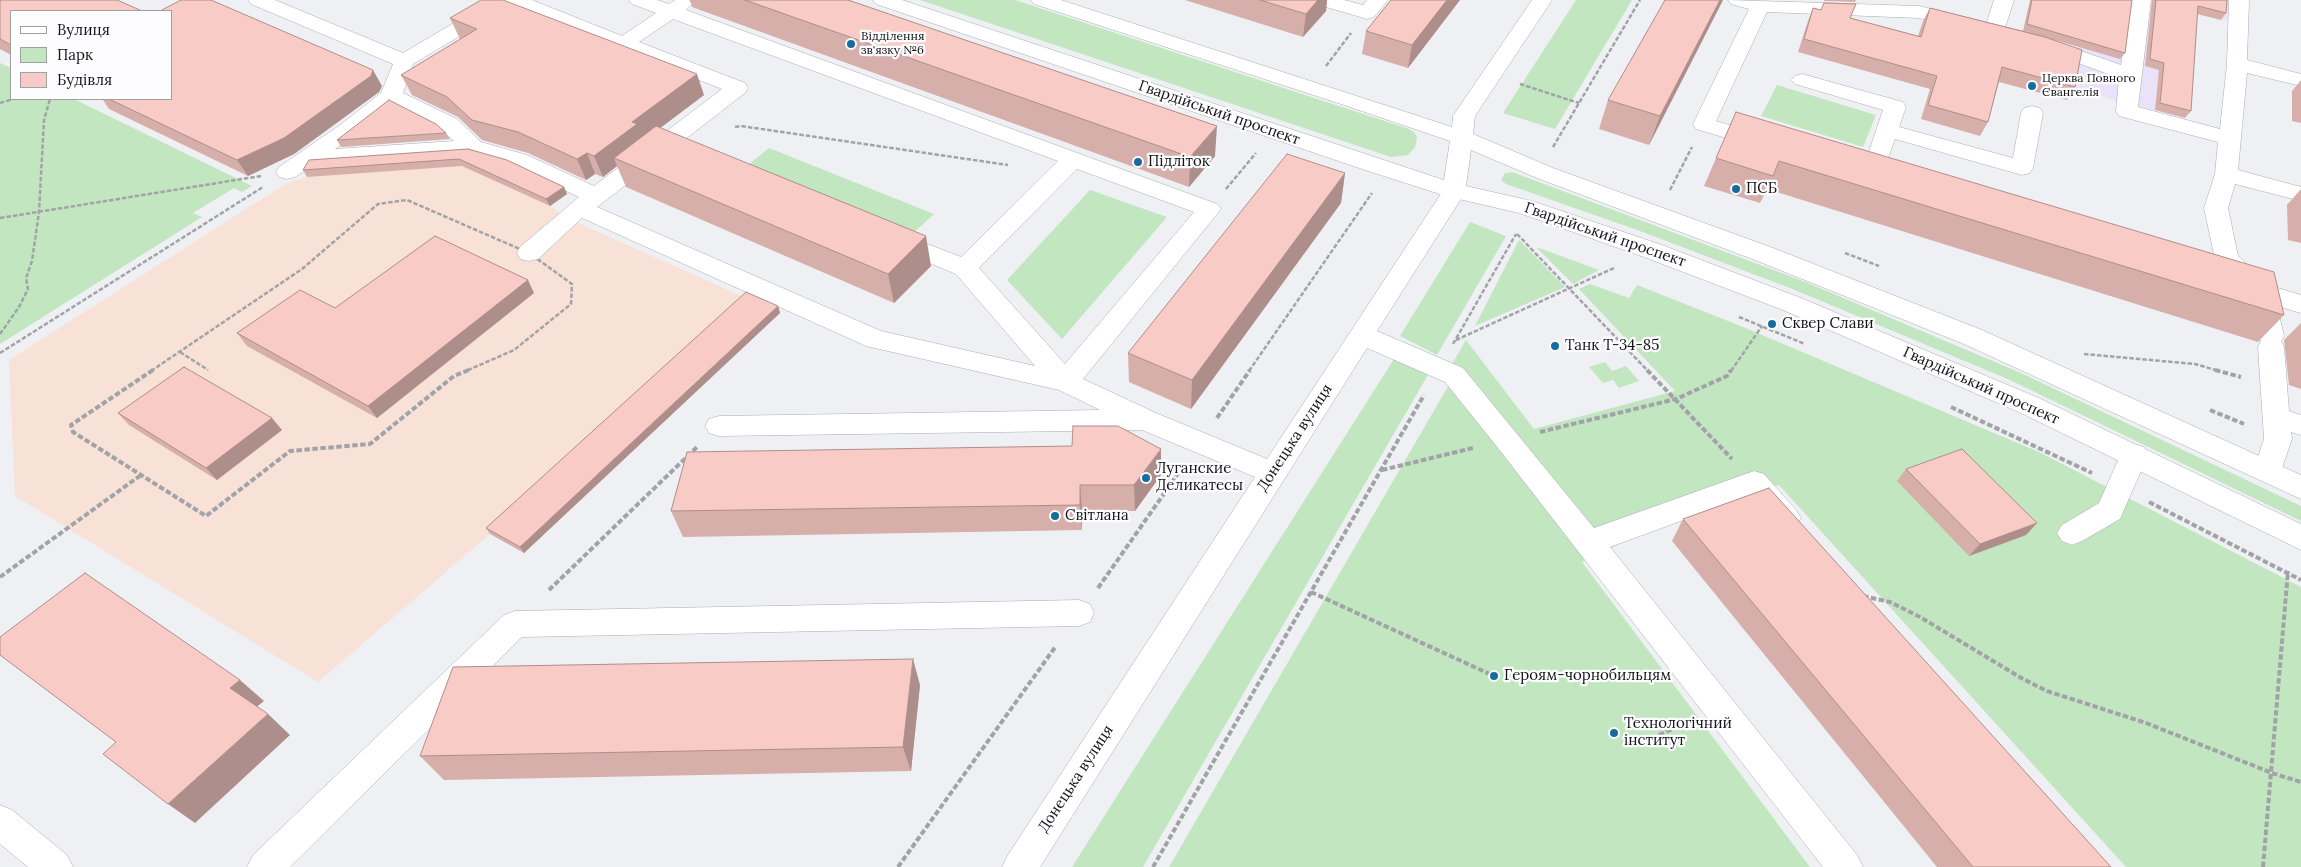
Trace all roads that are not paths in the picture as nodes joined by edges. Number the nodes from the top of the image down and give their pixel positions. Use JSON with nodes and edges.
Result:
{"nodes":[{"id":1,"x":258,"y":0,"type":"edge"},
{"id":2,"x":506,"y":0,"type":"edge"},
{"id":3,"x":514,"y":0,"type":"edge"},
{"id":4,"x":639,"y":0,"type":"edge"},
{"id":5,"x":883,"y":0,"type":"edge"},
{"id":6,"x":1041,"y":0,"type":"edge"},
{"id":7,"x":1323,"y":0,"type":"edge"},
{"id":8,"x":1542,"y":0,"type":"edge"},
{"id":9,"x":1738,"y":0,"type":"edge"},
{"id":10,"x":2004,"y":0,"type":"edge"},
{"id":11,"x":2141,"y":0,"type":"edge"},
{"id":12,"x":2239,"y":0,"type":"edge"},
{"id":13,"x":1761,"y":3,"type":"edge"},
{"id":14,"x":1872,"y":5,"type":"edge"},
{"id":15,"x":679,"y":6,"type":"edge"},
{"id":16,"x":1372,"y":6,"type":"edge"},
{"id":17,"x":2011,"y":36,"type":"junction"},
{"id":18,"x":625,"y":43,"type":"junction"},
{"id":19,"x":404,"y":61,"type":"junction"},
{"id":20,"x":2237,"y":64,"type":"junction"},
{"id":21,"x":2130,"y":75,"type":"junction"},
{"id":22,"x":1802,"y":80,"type":"dead end"},
{"id":23,"x":2301,"y":80,"type":"edge"},
{"id":24,"x":391,"y":96,"type":"junction"},
{"id":25,"x":2032,"y":113,"type":"dead end"},
{"id":26,"x":1888,"y":130,"type":"junction"},
{"id":27,"x":1462,"y":138,"type":"junction"},
{"id":28,"x":2230,"y":138,"type":"junction"},
{"id":29,"x":664,"y":144,"type":"junction"},
{"id":30,"x":473,"y":147,"type":"junction"},
{"id":31,"x":1788,"y":150,"type":"edge"},
{"id":32,"x":691,"y":155,"type":"edge"},
{"id":33,"x":308,"y":158,"type":"junction"},
{"id":34,"x":1073,"y":159,"type":"junction"},
{"id":35,"x":287,"y":172,"type":"road end"},
{"id":36,"x":2226,"y":174,"type":"junction"},
{"id":37,"x":1872,"y":175,"type":"edge"},
{"id":38,"x":1454,"y":191,"type":"junction"},
{"id":39,"x":2301,"y":194,"type":"edge"},
{"id":40,"x":587,"y":202,"type":"junction"},
{"id":41,"x":874,"y":230,"type":"edge"},
{"id":42,"x":529,"y":253,"type":"road end"},
{"id":43,"x":965,"y":268,"type":"junction"},
{"id":44,"x":2215,"y":278,"type":"edge"},
{"id":45,"x":2262,"y":292,"type":"junction"},
{"id":46,"x":2301,"y":304,"type":"edge"},
{"id":47,"x":1362,"y":335,"type":"junction"},
{"id":48,"x":1065,"y":382,"type":"junction"},
{"id":49,"x":1146,"y":420,"type":"junction"},
{"id":50,"x":2289,"y":421,"type":"edge"},
{"id":51,"x":719,"y":426,"type":"road end"},
{"id":52,"x":2134,"y":455,"type":"junction"},
{"id":53,"x":2267,"y":471,"type":"junction"},
{"id":54,"x":1273,"y":472,"type":"junction"},
{"id":55,"x":2301,"y":488,"type":"edge"},
{"id":56,"x":2072,"y":533,"type":"dead end"},
{"id":57,"x":2301,"y":538,"type":"edge"},
{"id":58,"x":1588,"y":542,"type":"junction"},
{"id":59,"x":1806,"y":542,"type":"edge"},
{"id":60,"x":1079,"y":613,"type":"road end"},
{"id":61,"x":0,"y":822,"type":"edge"},
{"id":62,"x":54,"y":867,"type":"edge"},
{"id":63,"x":265,"y":867,"type":"edge"},
{"id":64,"x":1020,"y":867,"type":"edge"},
{"id":65,"x":1845,"y":867,"type":"edge"}],
"edges":[{"from":1,"to":19,"type":"main road"},
{"from":2,"to":19,"type":"main road"},
{"from":3,"to":18,"type":"main road"},
{"from":4,"to":15,"type":"main road"},
{"from":5,"to":38,"type":"main road","name":"Гвардійський проспект"},
{"from":6,"to":27,"type":"main road"},
{"from":7,"to":16,"type":"main road"},
{"from":8,"to":27,"type":"main road","name":"Донецька вулиця"},
{"from":9,"to":13,"type":"main road"},
{"from":10,"to":17,"type":"main road"},
{"from":11,"to":21,"type":"main road"},
{"from":12,"to":20,"type":"main road"},
{"from":13,"to":14,"type":"main road"},
{"from":13,"to":31,"type":"main road"},
{"from":14,"to":17,"type":"main road"},
{"from":15,"to":18,"type":"main road"},
{"from":15,"to":34,"type":"main road"},
{"from":17,"to":21,"type":"main road"},
{"from":18,"to":29,"type":"main road"},
{"from":19,"to":24,"type":"main road"},
{"from":20,"to":23,"type":"main road"},
{"from":20,"to":28,"type":"main road"},
{"from":21,"to":28,"type":"main road"},
{"from":22,"to":26,"type":"main road"},
{"from":24,"to":30,"type":"main road"},
{"from":24,"to":33,"type":"main road"},
{"from":25,"to":26,"type":"main road"},
{"from":26,"to":37,"type":"main road"},
{"from":27,"to":38,"type":"main road","name":"Донецька вулиця"},
{"from":27,"to":53,"type":"main road"},
{"from":28,"to":36,"type":"main road"},
{"from":29,"to":32,"type":"main road"},
{"from":29,"to":40,"type":"main road"},
{"from":30,"to":33,"type":"main road"},
{"from":30,"to":40,"type":"main road"},
{"from":33,"to":35,"type":"main road"},
{"from":34,"to":43,"type":"main road"},
{"from":34,"to":48,"type":"main road"},
{"from":36,"to":39,"type":"main road"},
{"from":36,"to":45,"type":"main road"},
{"from":38,"to":47,"type":"main road","name":"Донецька вулиця"},
{"from":38,"to":52,"type":"main road","name":"Гвардійський проспект"},
{"from":40,"to":42,"type":"main road"},
{"from":40,"to":48,"type":"main road"},
{"from":41,"to":43,"type":"main road"},
{"from":43,"to":48,"type":"main road"},
{"from":44,"to":45,"type":"main road"},
{"from":45,"to":46,"type":"main road"},
{"from":45,"to":50,"type":"main road"},
{"from":47,"to":54,"type":"main road","name":"Донецька вулиця"},
{"from":47,"to":58,"type":"main road"},
{"from":48,"to":49,"type":"main road"},
{"from":49,"to":51,"type":"main road"},
{"from":49,"to":54,"type":"main road"},
{"from":50,"to":53,"type":"main road"},
{"from":52,"to":56,"type":"main road"},
{"from":52,"to":57,"type":"main road","name":"Гвардійський проспект"},
{"from":53,"to":55,"type":"main road"},
{"from":54,"to":64,"type":"main road","name":"Донецька вулиця"},
{"from":58,"to":59,"type":"main road"},
{"from":58,"to":65,"type":"main road"},
{"from":60,"to":63,"type":"main road"},
{"from":61,"to":62,"type":"main road"}]}
